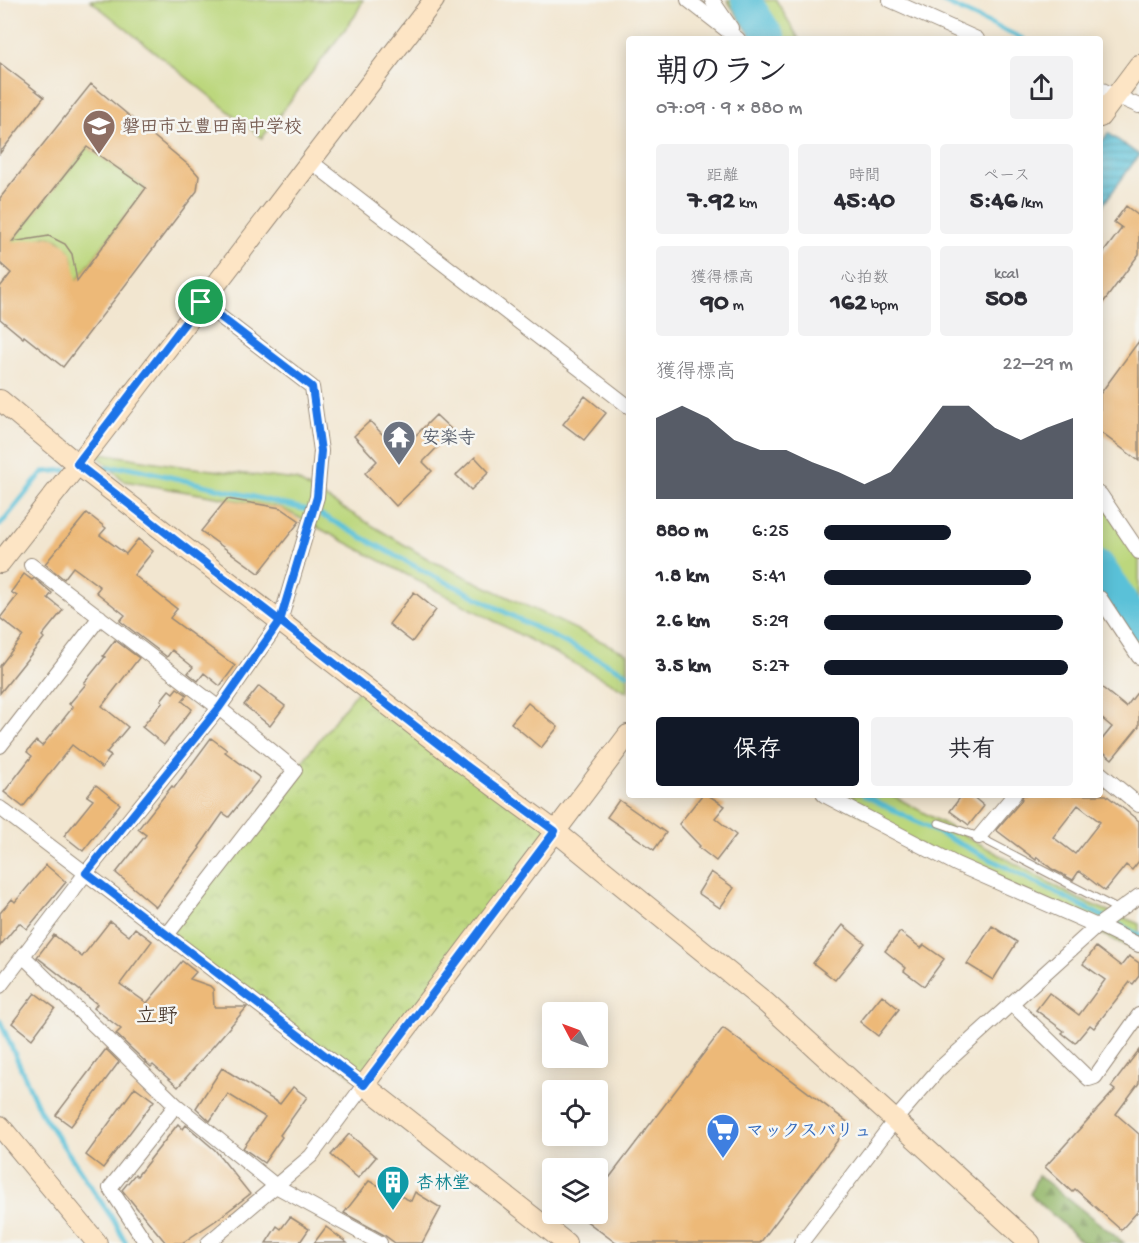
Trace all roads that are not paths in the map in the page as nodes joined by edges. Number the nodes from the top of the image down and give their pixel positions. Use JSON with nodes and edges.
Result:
{"nodes":[{"id":1,"x":434,"y":0,"type":"edge"},
{"id":2,"x":688,"y":0,"type":"edge"},
{"id":3,"x":712,"y":0,"type":"edge"},
{"id":4,"x":890,"y":0,"type":"edge"},
{"id":5,"x":734,"y":36,"type":"edge"},
{"id":6,"x":736,"y":36,"type":"edge"},
{"id":7,"x":970,"y":36,"type":"edge"},
{"id":8,"x":1139,"y":65,"type":"edge"},
{"id":9,"x":1108,"y":92,"type":"edge"},
{"id":10,"x":1139,"y":106,"type":"edge"},
{"id":11,"x":1103,"y":108,"type":"edge"},
{"id":12,"x":310,"y":161,"type":"junction"},
{"id":13,"x":201,"y":302,"type":"junction"},
{"id":14,"x":0,"y":400,"type":"edge"},
{"id":15,"x":626,"y":404,"type":"edge"},
{"id":16,"x":77,"y":464,"type":"junction"},
{"id":17,"x":1103,"y":498,"type":"edge"},
{"id":18,"x":1139,"y":552,"type":"edge"},
{"id":19,"x":0,"y":563,"type":"edge"},
{"id":20,"x":31,"y":565,"type":"dead end"},
{"id":21,"x":1103,"y":603,"type":"edge"},
{"id":22,"x":100,"y":617,"type":"junction"},
{"id":23,"x":280,"y":621,"type":"junction"},
{"id":24,"x":1139,"y":657,"type":"edge"},
{"id":25,"x":219,"y":708,"type":"junction"},
{"id":26,"x":626,"y":738,"type":"edge"},
{"id":27,"x":0,"y":746,"type":"edge"},
{"id":28,"x":1103,"y":776,"type":"edge"},
{"id":29,"x":830,"y":798,"type":"edge"},
{"id":30,"x":1012,"y":798,"type":"edge"},
{"id":31,"x":1139,"y":806,"type":"edge"},
{"id":32,"x":0,"y":808,"type":"edge"},
{"id":33,"x":939,"y":823,"type":"dead end"},
{"id":34,"x":555,"y":831,"type":"junction"},
{"id":35,"x":979,"y":837,"type":"junction"},
{"id":36,"x":86,"y":873,"type":"junction"},
{"id":37,"x":1139,"y":896,"type":"edge"},
{"id":38,"x":1118,"y":911,"type":"junction"},
{"id":39,"x":1097,"y":925,"type":"junction"},
{"id":40,"x":167,"y":935,"type":"junction"},
{"id":41,"x":1139,"y":945,"type":"edge"},
{"id":42,"x":23,"y":956,"type":"junction"},
{"id":43,"x":0,"y":986,"type":"edge"},
{"id":44,"x":1011,"y":1004,"type":"junction"},
{"id":45,"x":1137,"y":1023,"type":"edge"},
{"id":46,"x":364,"y":1085,"type":"junction"},
{"id":47,"x":176,"y":1105,"type":"junction"},
{"id":48,"x":895,"y":1120,"type":"junction"},
{"id":49,"x":0,"y":1126,"type":"edge"},
{"id":50,"x":276,"y":1185,"type":"junction"},
{"id":51,"x":558,"y":1241,"type":"edge"},
{"id":52,"x":97,"y":1243,"type":"edge"},
{"id":53,"x":146,"y":1243,"type":"edge"},
{"id":54,"x":208,"y":1243,"type":"edge"},
{"id":55,"x":380,"y":1243,"type":"edge"},
{"id":56,"x":801,"y":1243,"type":"edge"},
{"id":57,"x":1030,"y":1243,"type":"edge"}],
"edges":[{"from":1,"to":12,"type":"street"},
{"from":2,"to":5,"type":"street"},
{"from":3,"to":6,"type":"street"},
{"from":4,"to":7,"type":"street"},
{"from":8,"to":9,"type":"street"},
{"from":9,"to":10,"type":"street"},
{"from":9,"to":11,"type":"street"},
{"from":12,"to":13,"type":"street"},
{"from":12,"to":15,"type":"street"},
{"from":13,"to":16,"type":"street"},
{"from":13,"to":23,"type":"street"},
{"from":14,"to":16,"type":"street"},
{"from":16,"to":19,"type":"street"},
{"from":16,"to":23,"type":"street"},
{"from":17,"to":18,"type":"street"},
{"from":20,"to":22,"type":"street"},
{"from":21,"to":24,"type":"street"},
{"from":22,"to":25,"type":"street"},
{"from":22,"to":27,"type":"street"},
{"from":23,"to":25,"type":"street"},
{"from":23,"to":34,"type":"street"},
{"from":25,"to":36,"type":"street"},
{"from":25,"to":40,"type":"street"},
{"from":26,"to":34,"type":"street"},
{"from":28,"to":31,"type":"street"},
{"from":29,"to":39,"type":"street"},
{"from":30,"to":35,"type":"street"},
{"from":32,"to":36,"type":"street"},
{"from":33,"to":35,"type":"lane"},
{"from":34,"to":46,"type":"street"},
{"from":34,"to":48,"type":"street"},
{"from":35,"to":38,"type":"lane"},
{"from":36,"to":40,"type":"street"},
{"from":36,"to":42,"type":"street"},
{"from":37,"to":38,"type":"street"},
{"from":38,"to":39,"type":"street"},
{"from":39,"to":41,"type":"street"},
{"from":39,"to":44,"type":"street"},
{"from":40,"to":46,"type":"street"},
{"from":42,"to":43,"type":"street"},
{"from":42,"to":47,"type":"street"},
{"from":44,"to":45,"type":"street"},
{"from":44,"to":48,"type":"street"},
{"from":46,"to":50,"type":"street"},
{"from":46,"to":51,"type":"street"},
{"from":47,"to":50,"type":"street"},
{"from":47,"to":53,"type":"street"},
{"from":48,"to":56,"type":"street"},
{"from":48,"to":57,"type":"street"},
{"from":49,"to":52,"type":"street"},
{"from":50,"to":54,"type":"street"},
{"from":50,"to":55,"type":"street"}]}
